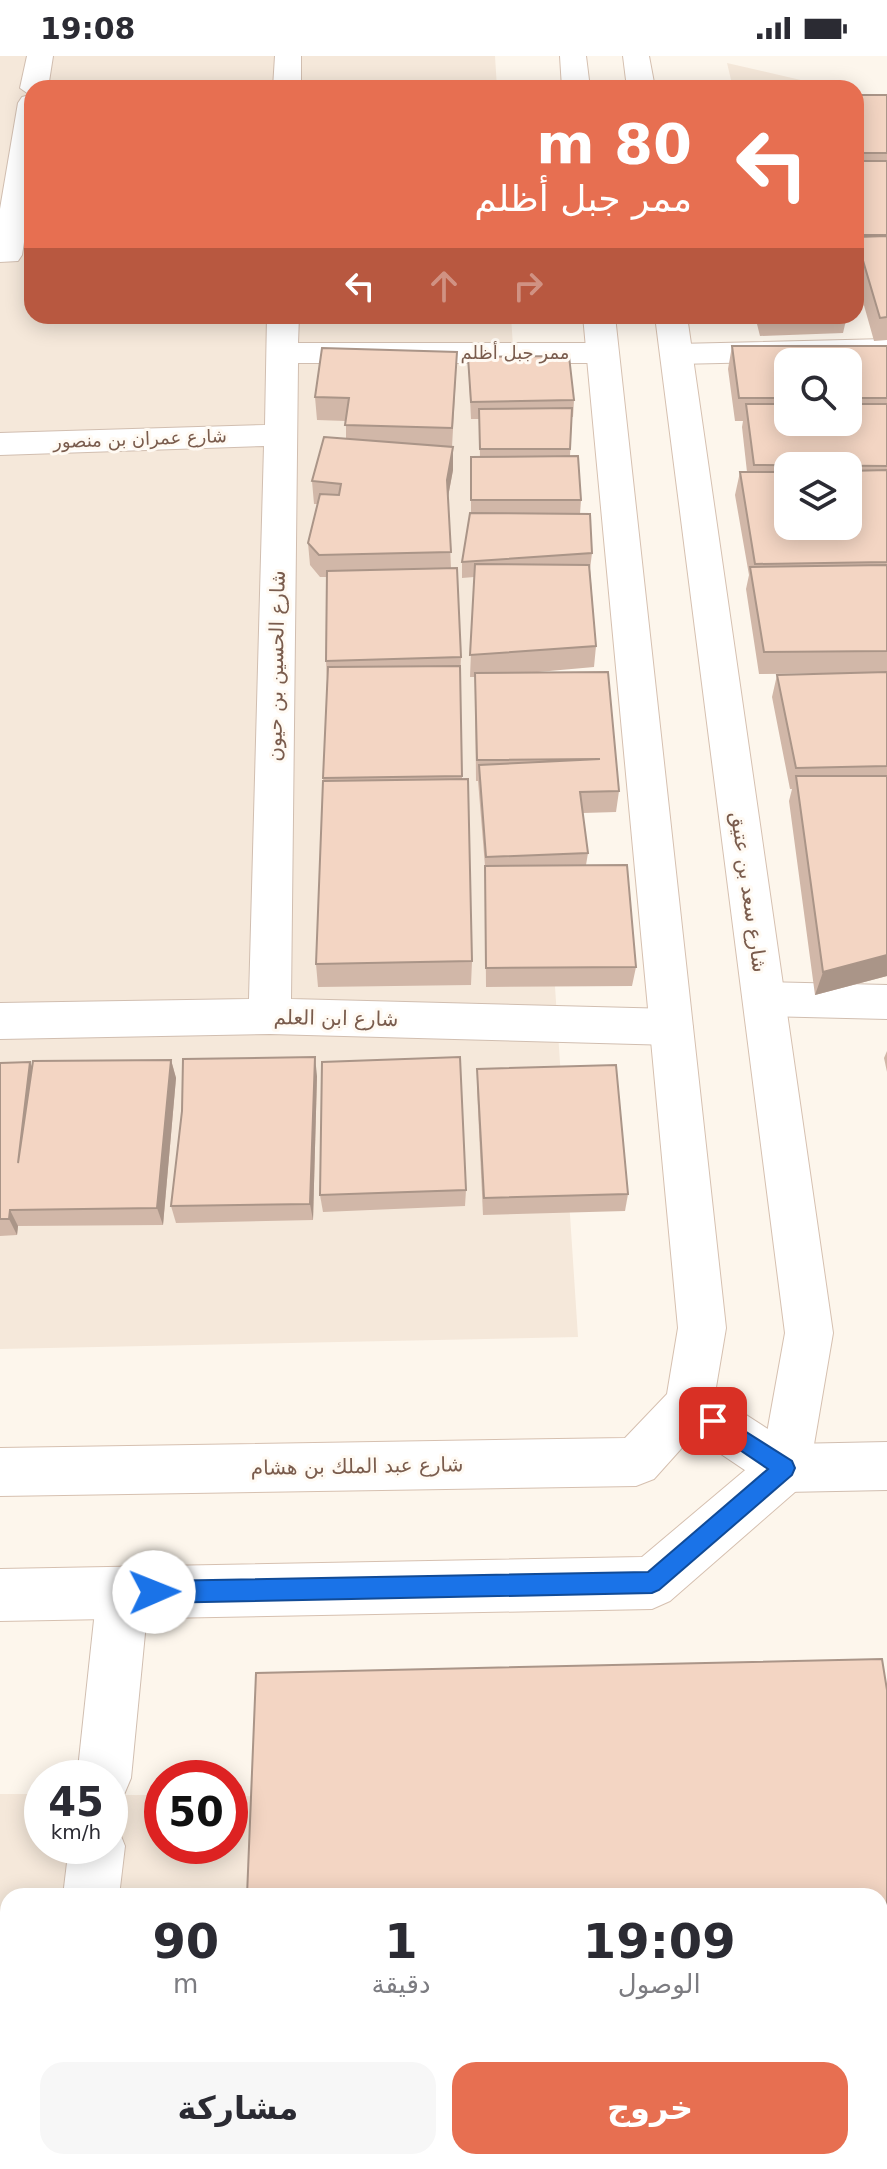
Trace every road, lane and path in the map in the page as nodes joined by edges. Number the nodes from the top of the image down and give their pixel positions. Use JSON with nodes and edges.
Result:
{"nodes":[{"id":1,"x":40,"y":56,"type":"edge"},
{"id":2,"x":288,"y":56,"type":"edge"},
{"id":3,"x":573,"y":56,"type":"edge"},
{"id":4,"x":636,"y":56,"type":"edge"},
{"id":5,"x":36,"y":80,"type":"edge"},
{"id":6,"x":287,"y":80,"type":"edge"},
{"id":7,"x":575,"y":80,"type":"edge"},
{"id":8,"x":640,"y":80,"type":"edge"},
{"id":9,"x":24,"y":167,"type":"edge"},
{"id":10,"x":13,"y":255,"type":"edge"},
{"id":11,"x":283,"y":324,"type":"edge"},
{"id":12,"x":601,"y":334,"type":"edge"},
{"id":13,"x":674,"y":335,"type":"edge"},
{"id":14,"x":887,"y":349,"type":"edge"},
{"id":15,"x":282,"y":353,"type":"junction"},
{"id":16,"x":281,"y":435,"type":"junction"},
{"id":17,"x":0,"y":444,"type":"edge"},
{"id":18,"x":764,"y":999,"type":"junction"},
{"id":19,"x":887,"y":1002,"type":"edge"},
{"id":20,"x":270,"y":1016,"type":"junction"},
{"id":21,"x":0,"y":1021,"type":"edge"},
{"id":22,"x":672,"y":1027,"type":"junction"},
{"id":23,"x":689,"y":1405,"type":"junction"},
{"id":24,"x":887,"y":1466,"type":"edge"},
{"id":25,"x":785,"y":1468,"type":"junction"},
{"id":26,"x":0,"y":1472,"type":"edge"},
{"id":27,"x":123,"y":1592,"type":"junction"},
{"id":28,"x":0,"y":1595,"type":"edge"},
{"id":29,"x":106,"y":1760,"type":"edge"},
{"id":30,"x":95,"y":1864,"type":"edge"},
{"id":31,"x":92,"y":1888,"type":"edge"}],
"edges":[{"from":1,"to":5,"type":"street"},
{"from":2,"to":6,"type":"street"},
{"from":3,"to":7,"type":"street"},
{"from":4,"to":8,"type":"street"},
{"from":9,"to":10,"type":"street"},
{"from":11,"to":15,"type":"street","name":"شارع الحسين بن حيون"},
{"from":12,"to":15,"type":"street","name":"ممر جبل أظلم"},
{"from":12,"to":22,"type":"street"},
{"from":13,"to":14,"type":"street"},
{"from":13,"to":18,"type":"street","name":"شارع سعد بن عتيق"},
{"from":15,"to":16,"type":"street","name":"شارع الحسين بن حيون"},
{"from":16,"to":17,"type":"street","name":"شارع عمران بن منصور"},
{"from":16,"to":20,"type":"street","name":"شارع الحسين بن حيون"},
{"from":18,"to":19,"type":"street"},
{"from":18,"to":25,"type":"street","name":"شارع سعد بن عتيق"},
{"from":20,"to":21,"type":"street","name":"شارع ابن العلم"},
{"from":20,"to":22,"type":"street","name":"شارع ابن العلم"},
{"from":22,"to":23,"type":"street"},
{"from":23,"to":25,"type":"street"},
{"from":23,"to":26,"type":"street","name":"شارع عبد الملك بن هشام"},
{"from":24,"to":25,"type":"street"},
{"from":25,"to":27,"type":"street"},
{"from":27,"to":28,"type":"street"},
{"from":27,"to":29,"type":"street"},
{"from":30,"to":31,"type":"street"}]}
